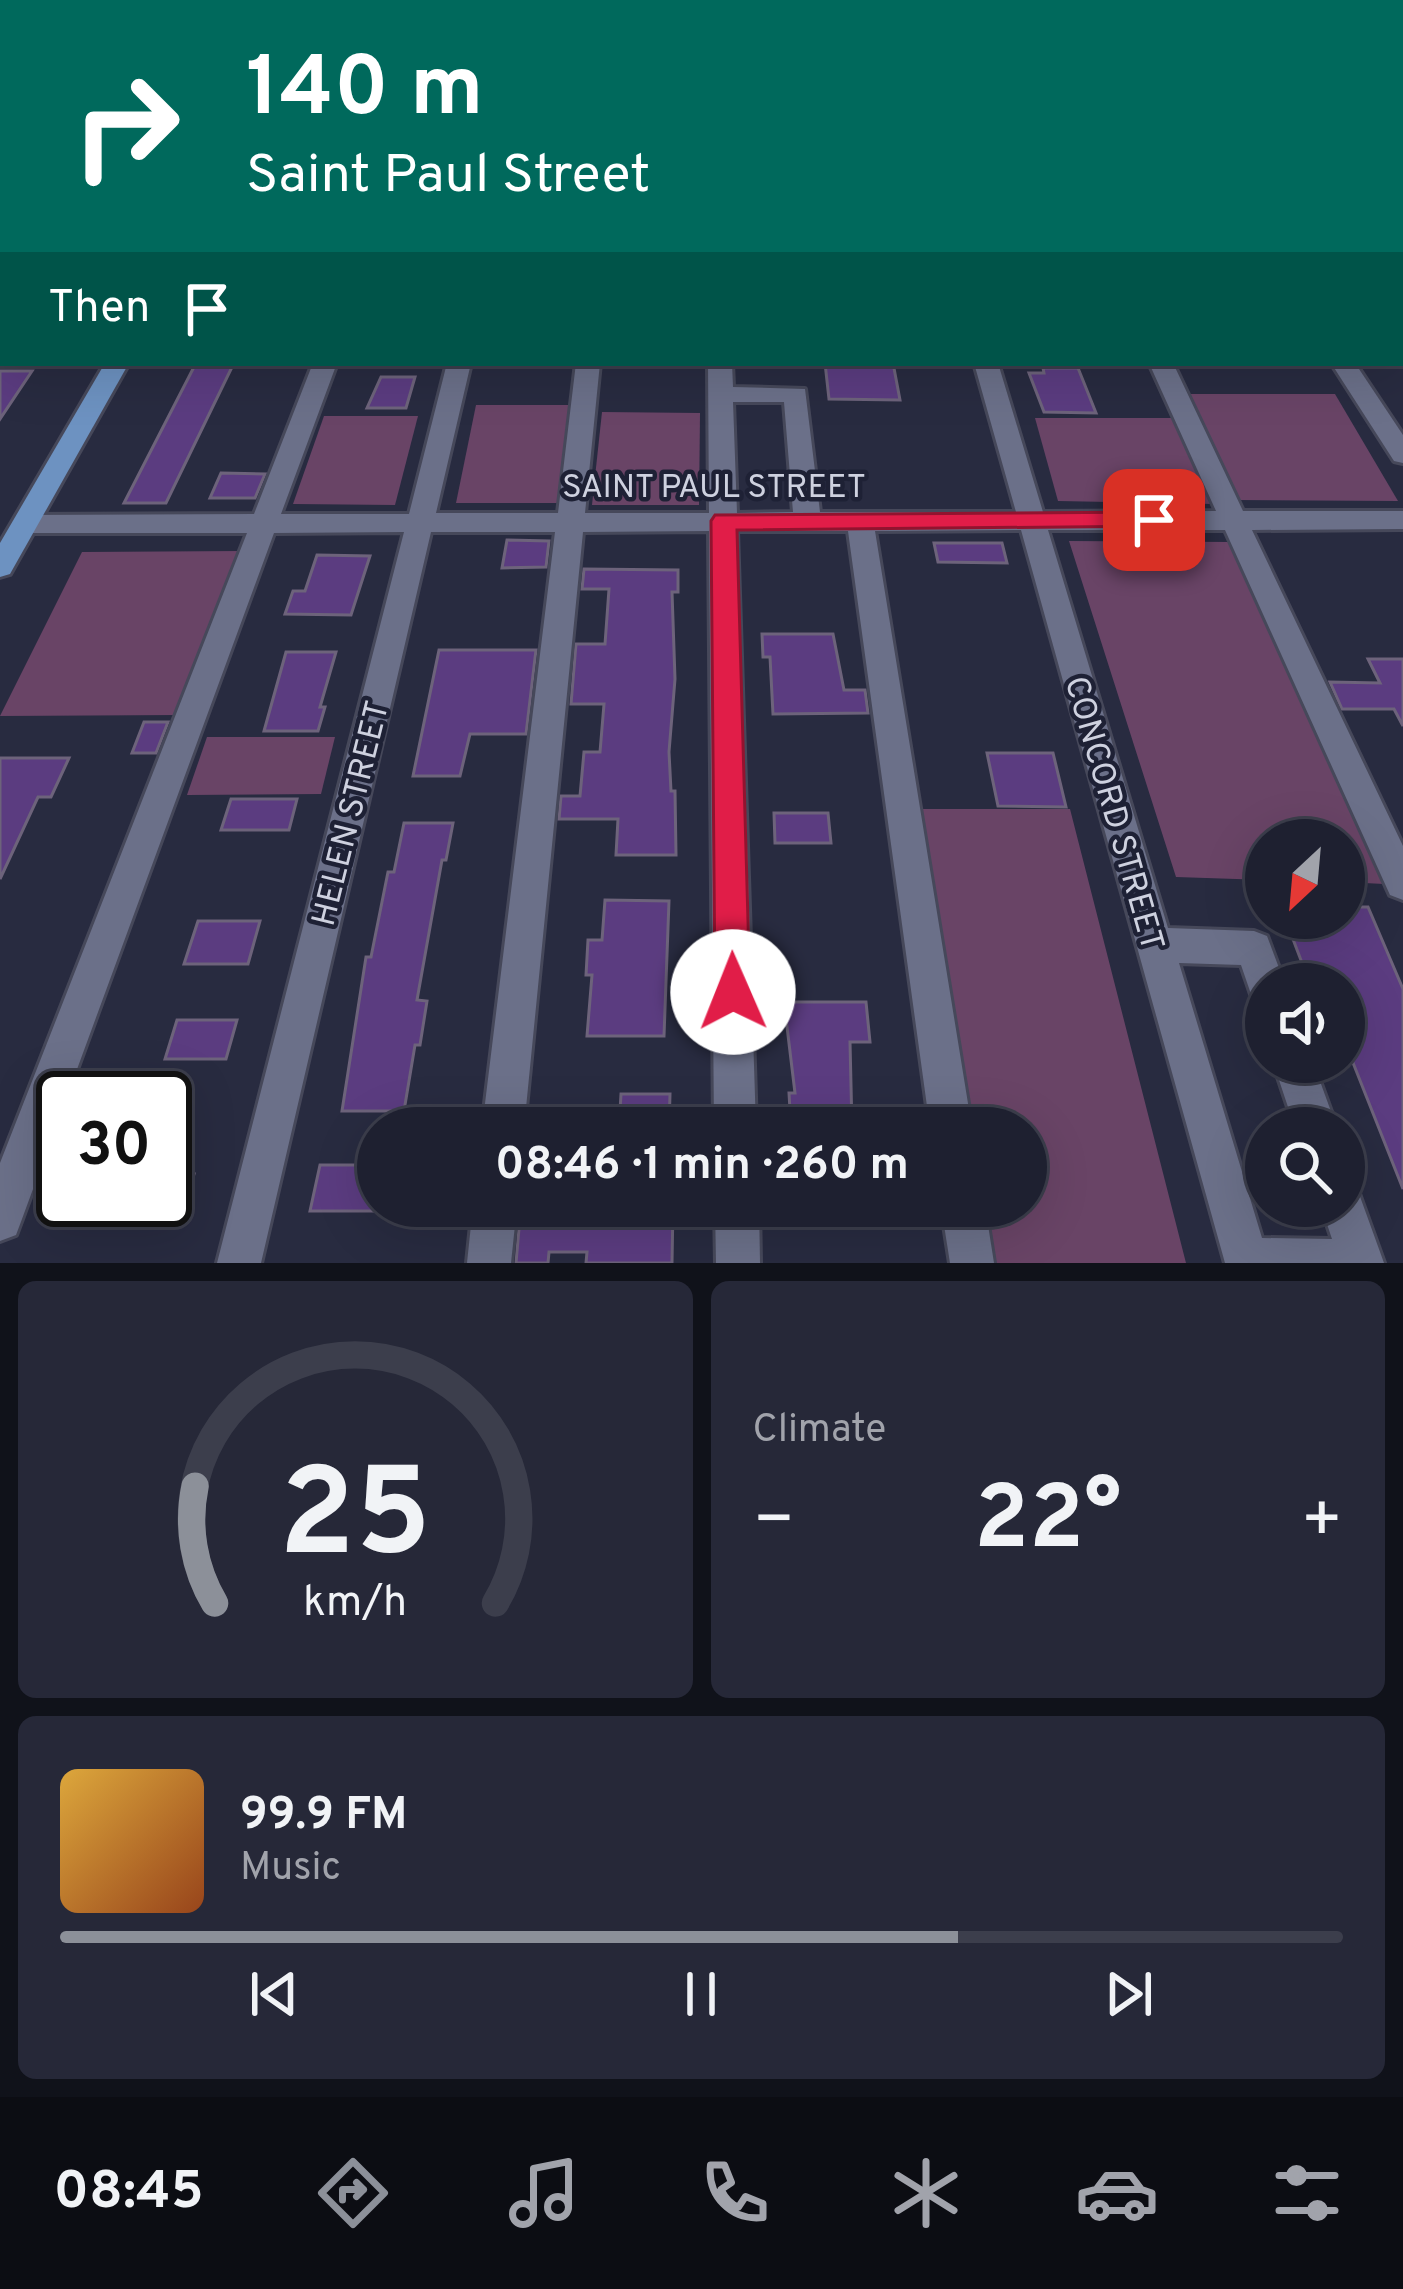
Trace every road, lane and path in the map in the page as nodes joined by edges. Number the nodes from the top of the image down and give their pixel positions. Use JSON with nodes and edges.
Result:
{"nodes":[{"id":1,"x":115,"y":366,"type":"edge"},
{"id":2,"x":324,"y":366,"type":"edge"},
{"id":3,"x":458,"y":366,"type":"edge"},
{"id":4,"x":588,"y":366,"type":"edge"},
{"id":5,"x":987,"y":366,"type":"edge"},
{"id":6,"x":1162,"y":366,"type":"edge"},
{"id":7,"x":1345,"y":366,"type":"edge"},
{"id":8,"x":720,"y":379,"type":"edge"},
{"id":9,"x":1403,"y":455,"type":"edge"},
{"id":10,"x":1032,"y":520,"type":"junction"},
{"id":11,"x":1235,"y":520,"type":"junction"},
{"id":12,"x":1403,"y":520,"type":"edge"},
{"id":13,"x":570,"y":521,"type":"junction"},
{"id":14,"x":724,"y":521,"type":"junction"},
{"id":15,"x":807,"y":521,"type":"junction"},
{"id":16,"x":860,"y":521,"type":"junction"},
{"id":17,"x":420,"y":522,"type":"junction"},
{"id":18,"x":263,"y":523,"type":"junction"},
{"id":19,"x":26,"y":524,"type":"junction"},
{"id":20,"x":0,"y":568,"type":"edge"},
{"id":21,"x":1403,"y":884,"type":"edge"},
{"id":22,"x":1155,"y":945,"type":"junction"},
{"id":23,"x":1259,"y":963,"type":"edge"},
{"id":24,"x":505,"y":1107,"type":"edge"},
{"id":25,"x":735,"y":1107,"type":"edge"},
{"id":26,"x":948,"y":1107,"type":"edge"},
{"id":27,"x":0,"y":1219,"type":"edge"},
{"id":28,"x":493,"y":1227,"type":"edge"},
{"id":29,"x":737,"y":1227,"type":"edge"},
{"id":30,"x":966,"y":1227,"type":"edge"},
{"id":31,"x":1350,"y":1227,"type":"edge"},
{"id":32,"x":1246,"y":1262,"type":"edge"},
{"id":33,"x":239,"y":1263,"type":"edge"},
{"id":34,"x":489,"y":1263,"type":"edge"},
{"id":35,"x":738,"y":1263,"type":"edge"},
{"id":36,"x":972,"y":1263,"type":"edge"}],
"edges":[{"from":1,"to":19,"type":"main road"},
{"from":2,"to":18,"type":"street"},
{"from":3,"to":17,"type":"street","name":"HELEN STREET"},
{"from":4,"to":13,"type":"street"},
{"from":5,"to":10,"type":"street","name":"CONCORD STREET"},
{"from":6,"to":11,"type":"street"},
{"from":7,"to":9,"type":"street"},
{"from":8,"to":14,"type":"street"},
{"from":8,"to":15,"type":"street"},
{"from":10,"to":11,"type":"street","name":"SAINT PAUL STREET"},
{"from":10,"to":16,"type":"street","name":"SAINT PAUL STREET"},
{"from":10,"to":22,"type":"street","name":"CONCORD STREET"},
{"from":11,"to":12,"type":"street","name":"SAINT PAUL STREET"},
{"from":11,"to":21,"type":"street"},
{"from":13,"to":14,"type":"street","name":"SAINT PAUL STREET"},
{"from":13,"to":17,"type":"street","name":"SAINT PAUL STREET"},
{"from":13,"to":24,"type":"street"},
{"from":14,"to":15,"type":"street","name":"SAINT PAUL STREET"},
{"from":14,"to":25,"type":"street"},
{"from":15,"to":16,"type":"street","name":"SAINT PAUL STREET"},
{"from":16,"to":26,"type":"street"},
{"from":17,"to":18,"type":"street","name":"SAINT PAUL STREET"},
{"from":17,"to":33,"type":"street","name":"HELEN STREET"},
{"from":18,"to":19,"type":"street","name":"SAINT PAUL STREET"},
{"from":18,"to":27,"type":"street"},
{"from":19,"to":20,"type":"main road"},
{"from":22,"to":23,"type":"street"},
{"from":22,"to":32,"type":"street","name":"CONCORD STREET"},
{"from":28,"to":34,"type":"street"},
{"from":29,"to":35,"type":"street"},
{"from":30,"to":36,"type":"street"},
{"from":31,"to":32,"type":"street"}]}
